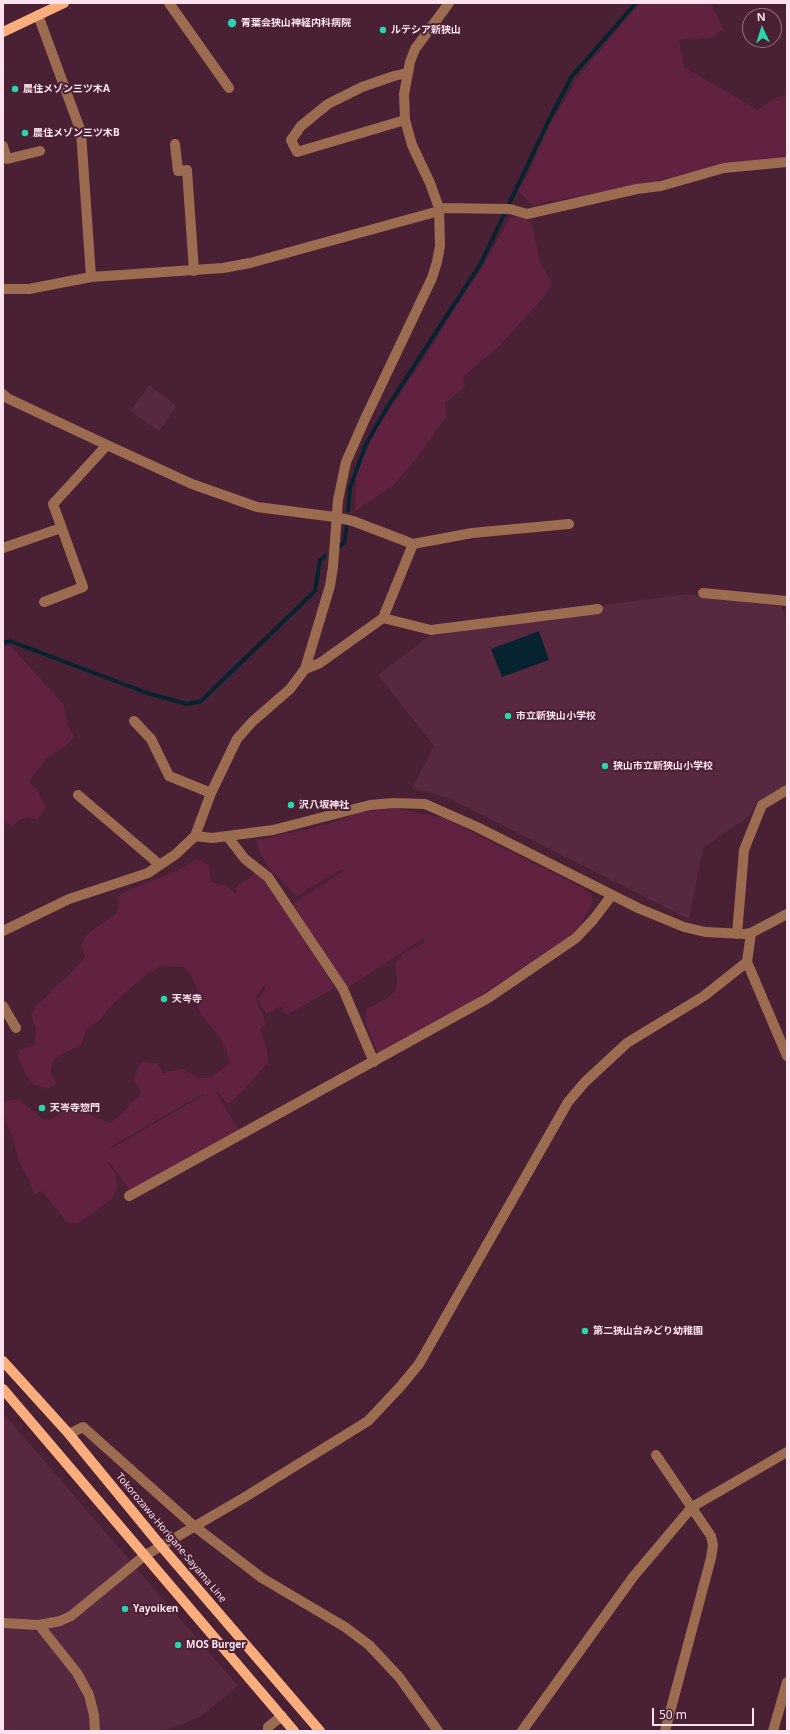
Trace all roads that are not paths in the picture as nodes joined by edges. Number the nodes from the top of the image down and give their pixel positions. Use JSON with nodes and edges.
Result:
{"nodes":[{"id":1,"x":64,"y":3,"type":"edge"},
{"id":2,"x":169,"y":3,"type":"edge"},
{"id":3,"x":449,"y":3,"type":"edge"},
{"id":4,"x":38,"y":15,"type":"junction"},
{"id":5,"x":3,"y":32,"type":"edge"},
{"id":6,"x":407,"y":73,"type":"junction"},
{"id":7,"x":229,"y":88,"type":"dead end"},
{"id":8,"x":405,"y":120,"type":"junction"},
{"id":9,"x":175,"y":144,"type":"dead end"},
{"id":10,"x":3,"y":146,"type":"edge"},
{"id":11,"x":40,"y":151,"type":"dead end"},
{"id":12,"x":787,"y":162,"type":"edge"},
{"id":13,"x":439,"y":210,"type":"junction"},
{"id":14,"x":194,"y":271,"type":"junction"},
{"id":15,"x":92,"y":277,"type":"junction"},
{"id":16,"x":3,"y":288,"type":"edge"},
{"id":17,"x":3,"y":394,"type":"edge"},
{"id":18,"x":107,"y":445,"type":"junction"},
{"id":19,"x":336,"y":517,"type":"junction"},
{"id":20,"x":569,"y":524,"type":"dead end"},
{"id":21,"x":61,"y":528,"type":"junction"},
{"id":22,"x":413,"y":544,"type":"junction"},
{"id":23,"x":3,"y":548,"type":"edge"},
{"id":24,"x":703,"y":594,"type":"dead end"},
{"id":25,"x":787,"y":601,"type":"edge"},
{"id":26,"x":44,"y":602,"type":"dead end"},
{"id":27,"x":598,"y":609,"type":"dead end"},
{"id":28,"x":383,"y":618,"type":"junction"},
{"id":29,"x":305,"y":669,"type":"junction"},
{"id":30,"x":134,"y":721,"type":"dead end"},
{"id":31,"x":787,"y":790,"type":"edge"},
{"id":32,"x":211,"y":792,"type":"junction"},
{"id":33,"x":78,"y":795,"type":"dead end"},
{"id":34,"x":195,"y":836,"type":"junction"},
{"id":35,"x":227,"y":836,"type":"junction"},
{"id":36,"x":160,"y":865,"type":"junction"},
{"id":37,"x":612,"y":895,"type":"junction"},
{"id":38,"x":787,"y":914,"type":"edge"},
{"id":39,"x":3,"y":931,"type":"edge"},
{"id":40,"x":751,"y":933,"type":"junction"},
{"id":41,"x":737,"y":934,"type":"junction"},
{"id":42,"x":747,"y":962,"type":"junction"},
{"id":43,"x":3,"y":1006,"type":"edge"},
{"id":44,"x":16,"y":1028,"type":"dead end"},
{"id":45,"x":787,"y":1056,"type":"edge"},
{"id":46,"x":374,"y":1062,"type":"junction"},
{"id":47,"x":129,"y":1196,"type":"dead end"},
{"id":48,"x":3,"y":1361,"type":"edge"},
{"id":49,"x":3,"y":1389,"type":"edge"},
{"id":50,"x":69,"y":1434,"type":"junction"},
{"id":51,"x":787,"y":1452,"type":"edge"},
{"id":52,"x":656,"y":1455,"type":"dead end"},
{"id":53,"x":692,"y":1507,"type":"junction"},
{"id":54,"x":194,"y":1526,"type":"junction"},
{"id":55,"x":161,"y":1546,"type":"junction"},
{"id":56,"x":144,"y":1556,"type":"junction"},
{"id":57,"x":3,"y":1623,"type":"edge"},
{"id":58,"x":39,"y":1625,"type":"junction"},
{"id":59,"x":787,"y":1682,"type":"edge"},
{"id":60,"x":282,"y":1716,"type":"junction"},
{"id":61,"x":95,"y":1731,"type":"edge"},
{"id":62,"x":268,"y":1731,"type":"edge"},
{"id":63,"x":294,"y":1731,"type":"edge"},
{"id":64,"x":320,"y":1731,"type":"edge"},
{"id":65,"x":438,"y":1731,"type":"edge"},
{"id":66,"x":522,"y":1731,"type":"edge"},
{"id":67,"x":665,"y":1731,"type":"edge"},
{"id":68,"x":773,"y":1731,"type":"edge"}],
"edges":[{"from":1,"to":4,"type":"main road"},
{"from":2,"to":7,"type":"street"},
{"from":3,"to":6,"type":"street"},
{"from":4,"to":5,"type":"main road"},
{"from":4,"to":15,"type":"street"},
{"from":6,"to":8,"type":"street"},
{"from":6,"to":8,"type":"street"},
{"from":8,"to":13,"type":"street"},
{"from":9,"to":14,"type":"street"},
{"from":10,"to":11,"type":"street"},
{"from":12,"to":13,"type":"street"},
{"from":13,"to":14,"type":"street"},
{"from":13,"to":19,"type":"street"},
{"from":14,"to":15,"type":"street"},
{"from":15,"to":16,"type":"street"},
{"from":17,"to":18,"type":"street"},
{"from":18,"to":19,"type":"street"},
{"from":18,"to":21,"type":"street"},
{"from":19,"to":22,"type":"street"},
{"from":19,"to":29,"type":"street"},
{"from":20,"to":22,"type":"street"},
{"from":21,"to":23,"type":"street"},
{"from":21,"to":26,"type":"street"},
{"from":22,"to":28,"type":"street"},
{"from":24,"to":25,"type":"street"},
{"from":27,"to":28,"type":"street"},
{"from":28,"to":29,"type":"street"},
{"from":29,"to":32,"type":"street"},
{"from":30,"to":32,"type":"street"},
{"from":31,"to":41,"type":"street"},
{"from":32,"to":34,"type":"street"},
{"from":33,"to":36,"type":"street"},
{"from":34,"to":35,"type":"street"},
{"from":34,"to":36,"type":"street"},
{"from":35,"to":37,"type":"street"},
{"from":35,"to":46,"type":"street"},
{"from":36,"to":39,"type":"street"},
{"from":37,"to":41,"type":"street"},
{"from":37,"to":46,"type":"street"},
{"from":38,"to":40,"type":"street"},
{"from":40,"to":41,"type":"street"},
{"from":40,"to":42,"type":"street"},
{"from":42,"to":45,"type":"street"},
{"from":42,"to":54,"type":"street"},
{"from":43,"to":44,"type":"street"},
{"from":46,"to":47,"type":"street"},
{"from":48,"to":50,"type":"main road","name":"Tokorozawa-Horigane-Sayama Line"},
{"from":49,"to":56,"type":"main road"},
{"from":50,"to":54,"type":"street"},
{"from":50,"to":55,"type":"main road","name":"Tokorozawa-Horigane-Sayama Line"},
{"from":51,"to":53,"type":"street"},
{"from":52,"to":53,"type":"street"},
{"from":53,"to":66,"type":"street"},
{"from":53,"to":67,"type":"street"},
{"from":54,"to":55,"type":"street"},
{"from":54,"to":65,"type":"street"},
{"from":55,"to":56,"type":"street"},
{"from":55,"to":64,"type":"main road","name":"Tokorozawa-Horigane-Sayama Line"},
{"from":56,"to":58,"type":"street"},
{"from":56,"to":60,"type":"main road"},
{"from":57,"to":58,"type":"street"},
{"from":58,"to":61,"type":"street"},
{"from":59,"to":68,"type":"street"},
{"from":60,"to":62,"type":"street"},
{"from":60,"to":63,"type":"main road"}]}
